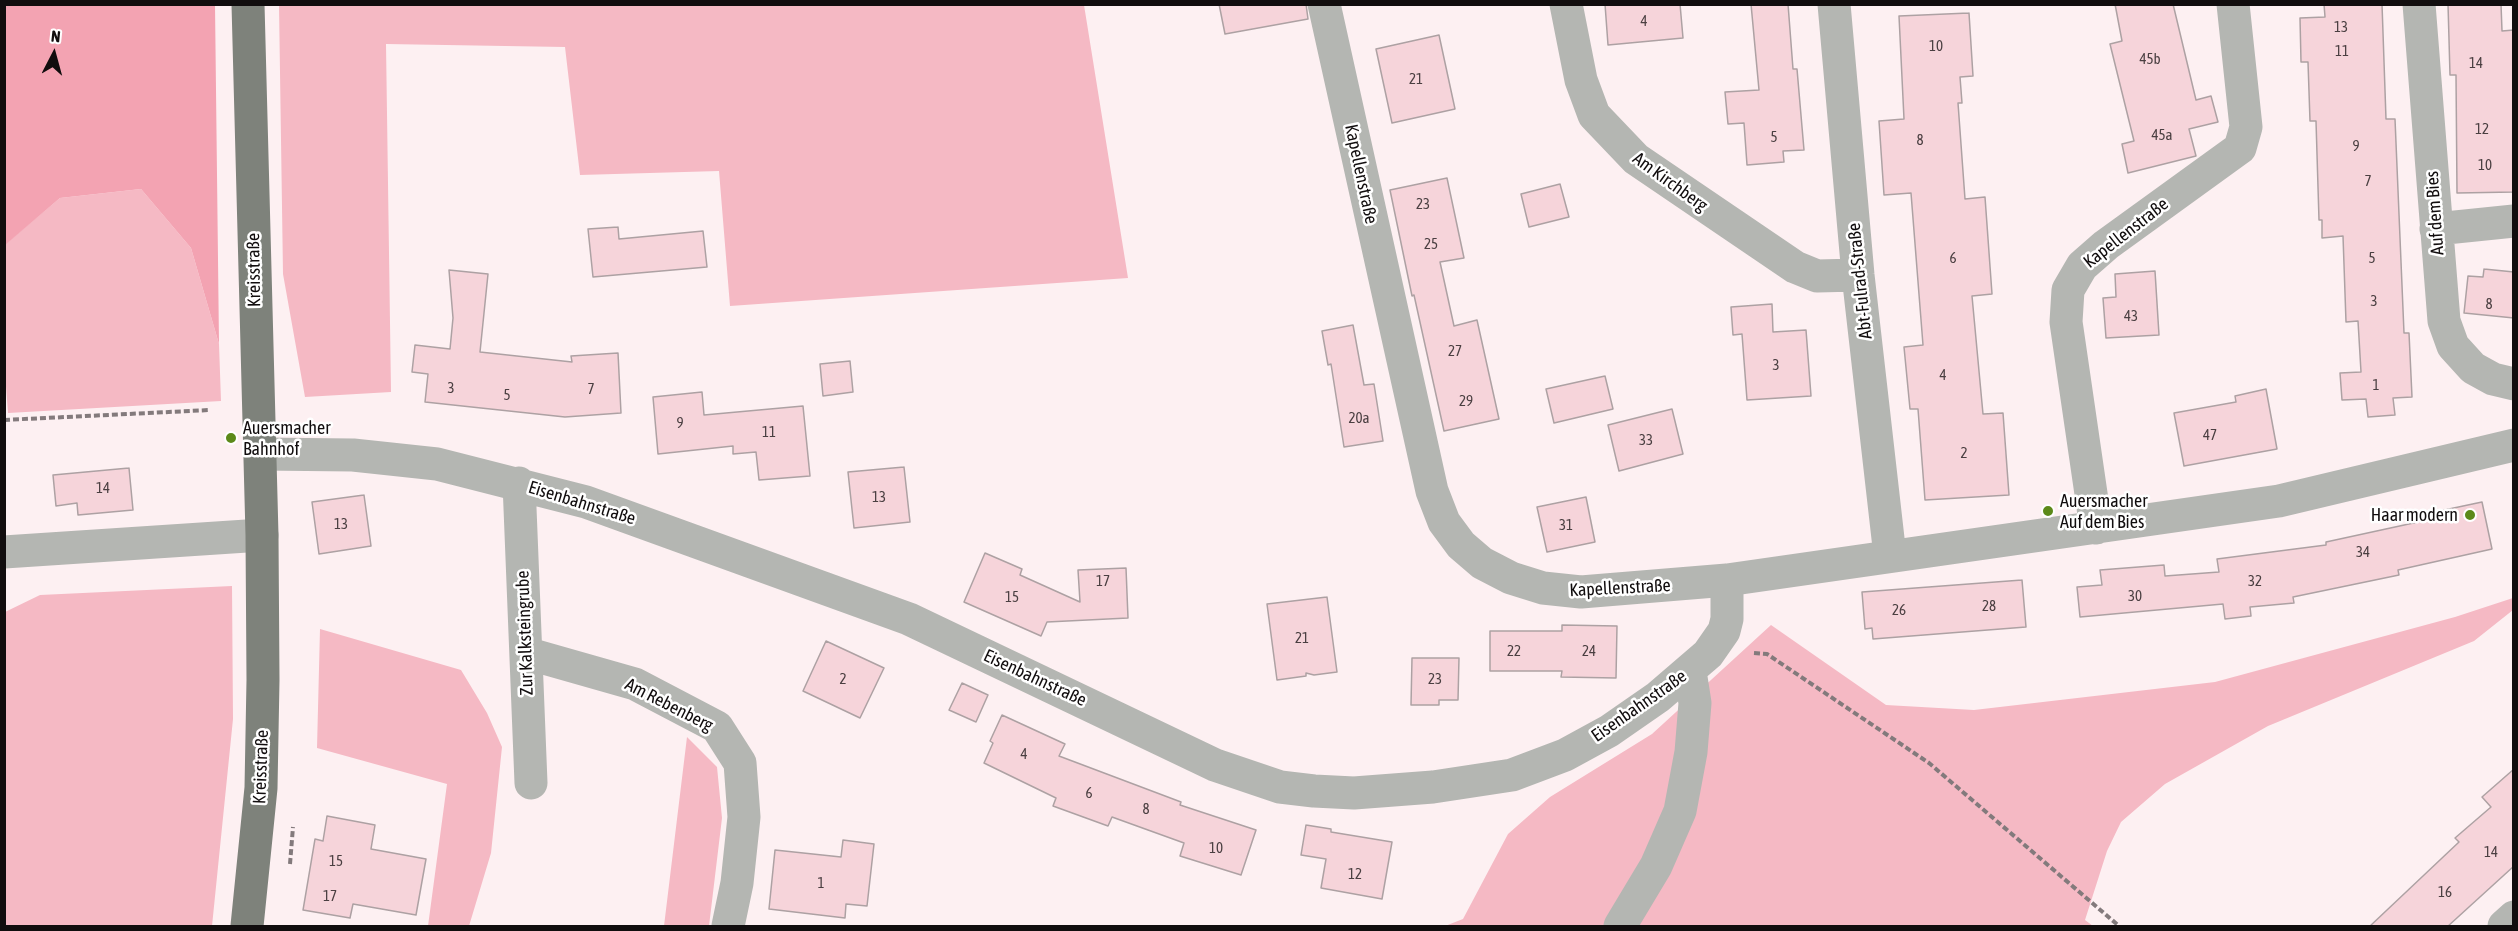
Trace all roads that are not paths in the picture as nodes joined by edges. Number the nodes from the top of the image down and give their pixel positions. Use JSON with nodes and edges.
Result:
{"nodes":[{"id":1,"x":248,"y":4,"type":"edge"},
{"id":2,"x":1324,"y":4,"type":"edge"},
{"id":3,"x":1566,"y":4,"type":"edge"},
{"id":4,"x":1834,"y":4,"type":"edge"},
{"id":5,"x":2233,"y":4,"type":"edge"},
{"id":6,"x":2419,"y":4,"type":"edge"},
{"id":7,"x":2514,"y":221,"type":"edge"},
{"id":8,"x":2436,"y":229,"type":"junction"},
{"id":9,"x":1858,"y":275,"type":"junction"},
{"id":10,"x":2514,"y":384,"type":"edge"},
{"id":11,"x":2514,"y":445,"type":"edge"},
{"id":12,"x":260,"y":454,"type":"junction"},
{"id":13,"x":519,"y":483,"type":"junction"},
{"id":14,"x":2096,"y":528,"type":"junction"},
{"id":15,"x":262,"y":535,"type":"junction"},
{"id":16,"x":4,"y":552,"type":"edge"},
{"id":17,"x":1890,"y":556,"type":"junction"},
{"id":18,"x":1727,"y":580,"type":"junction"},
{"id":19,"x":526,"y":653,"type":"junction"},
{"id":20,"x":1690,"y":671,"type":"junction"},
{"id":21,"x":531,"y":783,"type":"dead end"},
{"id":22,"x":2514,"y":918,"type":"edge"},
{"id":23,"x":247,"y":927,"type":"edge"},
{"id":24,"x":728,"y":927,"type":"edge"},
{"id":25,"x":1620,"y":927,"type":"edge"},
{"id":26,"x":2504,"y":927,"type":"edge"}],
"edges":[{"from":1,"to":12,"type":"main road","name":"Kreisstraße"},
{"from":2,"to":18,"type":"street","name":"Kapellenstraße"},
{"from":3,"to":9,"type":"street","name":"Am Kirchberg"},
{"from":4,"to":9,"type":"street","name":"Abt-Fulrad-Straße"},
{"from":5,"to":14,"type":"street","name":"Kapellenstraße"},
{"from":6,"to":8,"type":"street","name":"Auf dem Bies"},
{"from":7,"to":8,"type":"street"},
{"from":8,"to":10,"type":"street","name":"Auf dem Bies"},
{"from":9,"to":17,"type":"street","name":"Abt-Fulrad-Straße"},
{"from":11,"to":14,"type":"street","name":"Kapellenstraße"},
{"from":12,"to":13,"type":"street","name":"Eisenbahnstraße"},
{"from":12,"to":15,"type":"main road","name":"Kreisstraße"},
{"from":13,"to":19,"type":"street","name":"Zur Kalksteingrube"},
{"from":13,"to":20,"type":"street","name":"Eisenbahnstraße"},
{"from":14,"to":17,"type":"street","name":"Kapellenstraße"},
{"from":15,"to":16,"type":"street"},
{"from":15,"to":23,"type":"main road","name":"Kreisstraße"},
{"from":17,"to":18,"type":"street","name":"Kapellenstraße"},
{"from":18,"to":20,"type":"street","name":"Eisenbahnstraße"},
{"from":19,"to":21,"type":"street","name":"Zur Kalksteingrube"},
{"from":19,"to":24,"type":"street","name":"Am Rebenberg"},
{"from":20,"to":25,"type":"street"},
{"from":22,"to":26,"type":"street"}]}
